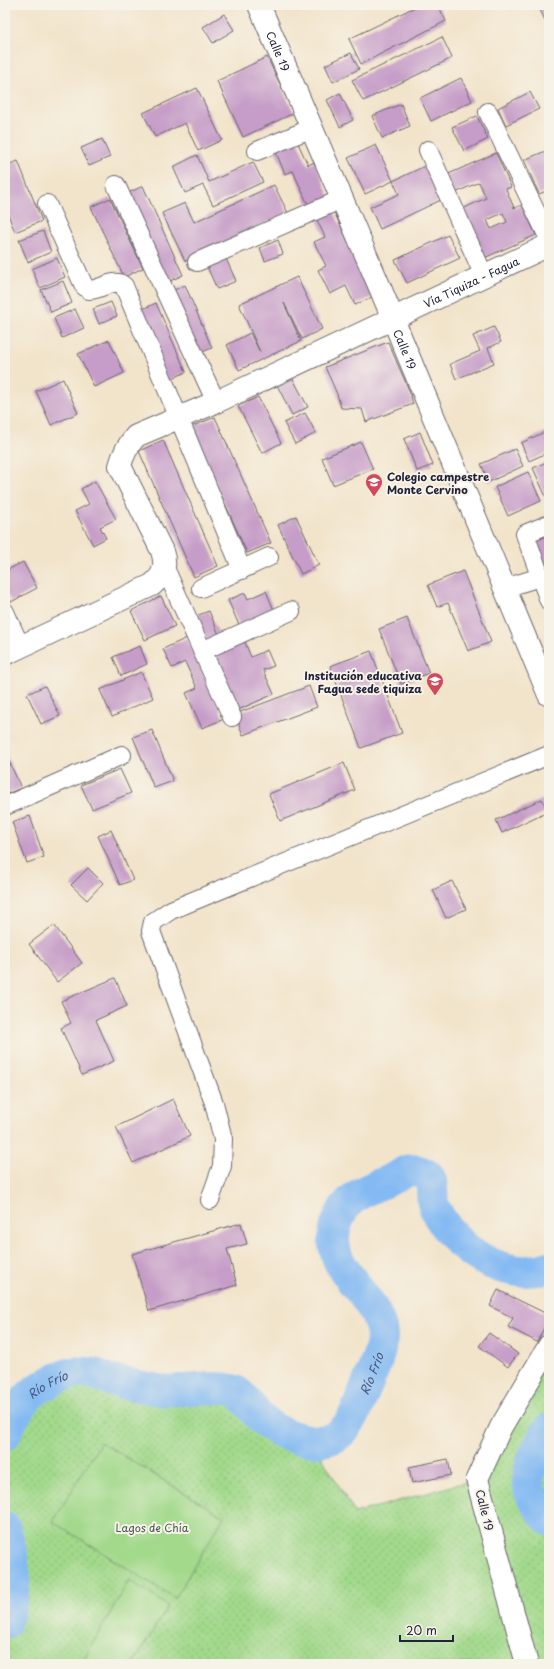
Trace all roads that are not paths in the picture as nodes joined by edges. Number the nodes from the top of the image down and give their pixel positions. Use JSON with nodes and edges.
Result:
{"nodes":[{"id":1,"x":259,"y":5,"type":"edge"},
{"id":2,"x":488,"y":112,"type":"dead end"},
{"id":3,"x":312,"y":128,"type":"junction"},
{"id":4,"x":428,"y":150,"type":"dead end"},
{"id":5,"x":257,"y":151,"type":"dead end"},
{"id":6,"x":116,"y":185,"type":"dead end"},
{"id":7,"x":342,"y":199,"type":"junction"},
{"id":8,"x":47,"y":204,"type":"dead end"},
{"id":9,"x":549,"y":239,"type":"edge"},
{"id":10,"x":549,"y":245,"type":"edge"},
{"id":11,"x":197,"y":262,"type":"dead end"},
{"id":12,"x":484,"y":276,"type":"junction"},
{"id":13,"x":393,"y":319,"type":"junction"},
{"id":14,"x":216,"y":402,"type":"junction"},
{"id":15,"x":178,"y":419,"type":"junction"},
{"id":16,"x":549,"y":524,"type":"edge"},
{"id":17,"x":269,"y":557,"type":"dead end"},
{"id":18,"x":165,"y":568,"type":"junction"},
{"id":19,"x":242,"y":570,"type":"junction"},
{"id":20,"x":540,"y":577,"type":"junction"},
{"id":21,"x":201,"y":588,"type":"dead end"},
{"id":22,"x":505,"y":588,"type":"junction"},
{"id":23,"x":549,"y":601,"type":"edge"},
{"id":24,"x":291,"y":611,"type":"dead end"},
{"id":25,"x":5,"y":612,"type":"edge"},
{"id":26,"x":13,"y":650,"type":"edge"},
{"id":27,"x":202,"y":651,"type":"junction"},
{"id":28,"x":549,"y":695,"type":"edge"},
{"id":29,"x":232,"y":717,"type":"dead end"},
{"id":30,"x":122,"y":755,"type":"dead end"},
{"id":31,"x":549,"y":755,"type":"edge"},
{"id":32,"x":5,"y":806,"type":"edge"},
{"id":33,"x":210,"y":1200,"type":"dead end"},
{"id":34,"x":549,"y":1346,"type":"edge"},
{"id":35,"x":527,"y":1664,"type":"edge"}],
"edges":[{"from":1,"to":3,"type":"street","name":"Calle 19"},
{"from":2,"to":9,"type":"street"},
{"from":3,"to":5,"type":"street"},
{"from":3,"to":7,"type":"street","name":"Calle 19"},
{"from":4,"to":12,"type":"street"},
{"from":6,"to":14,"type":"street"},
{"from":7,"to":11,"type":"street"},
{"from":7,"to":13,"type":"street","name":"Calle 19"},
{"from":8,"to":15,"type":"street"},
{"from":10,"to":12,"type":"street","name":"Vía Tiquiza - Fagua"},
{"from":12,"to":13,"type":"street","name":"Vía Tiquiza - Fagua"},
{"from":13,"to":14,"type":"street","name":"Vía Tiquiza - Fagua"},
{"from":13,"to":22,"type":"street","name":"Calle 19"},
{"from":14,"to":15,"type":"street","name":"Vía Tiquiza - Fagua"},
{"from":15,"to":18,"type":"street","name":"Vía Tiquiza - Fagua"},
{"from":15,"to":19,"type":"street"},
{"from":16,"to":20,"type":"street"},
{"from":17,"to":19,"type":"street"},
{"from":18,"to":26,"type":"street"},
{"from":18,"to":27,"type":"street"},
{"from":19,"to":21,"type":"street"},
{"from":20,"to":22,"type":"street"},
{"from":20,"to":23,"type":"street"},
{"from":22,"to":28,"type":"street","name":"Calle 19"},
{"from":24,"to":27,"type":"street"},
{"from":25,"to":26,"type":"street"},
{"from":27,"to":29,"type":"street"},
{"from":30,"to":32,"type":"street"},
{"from":31,"to":33,"type":"street"},
{"from":34,"to":35,"type":"street","name":"Calle 19"}]}
